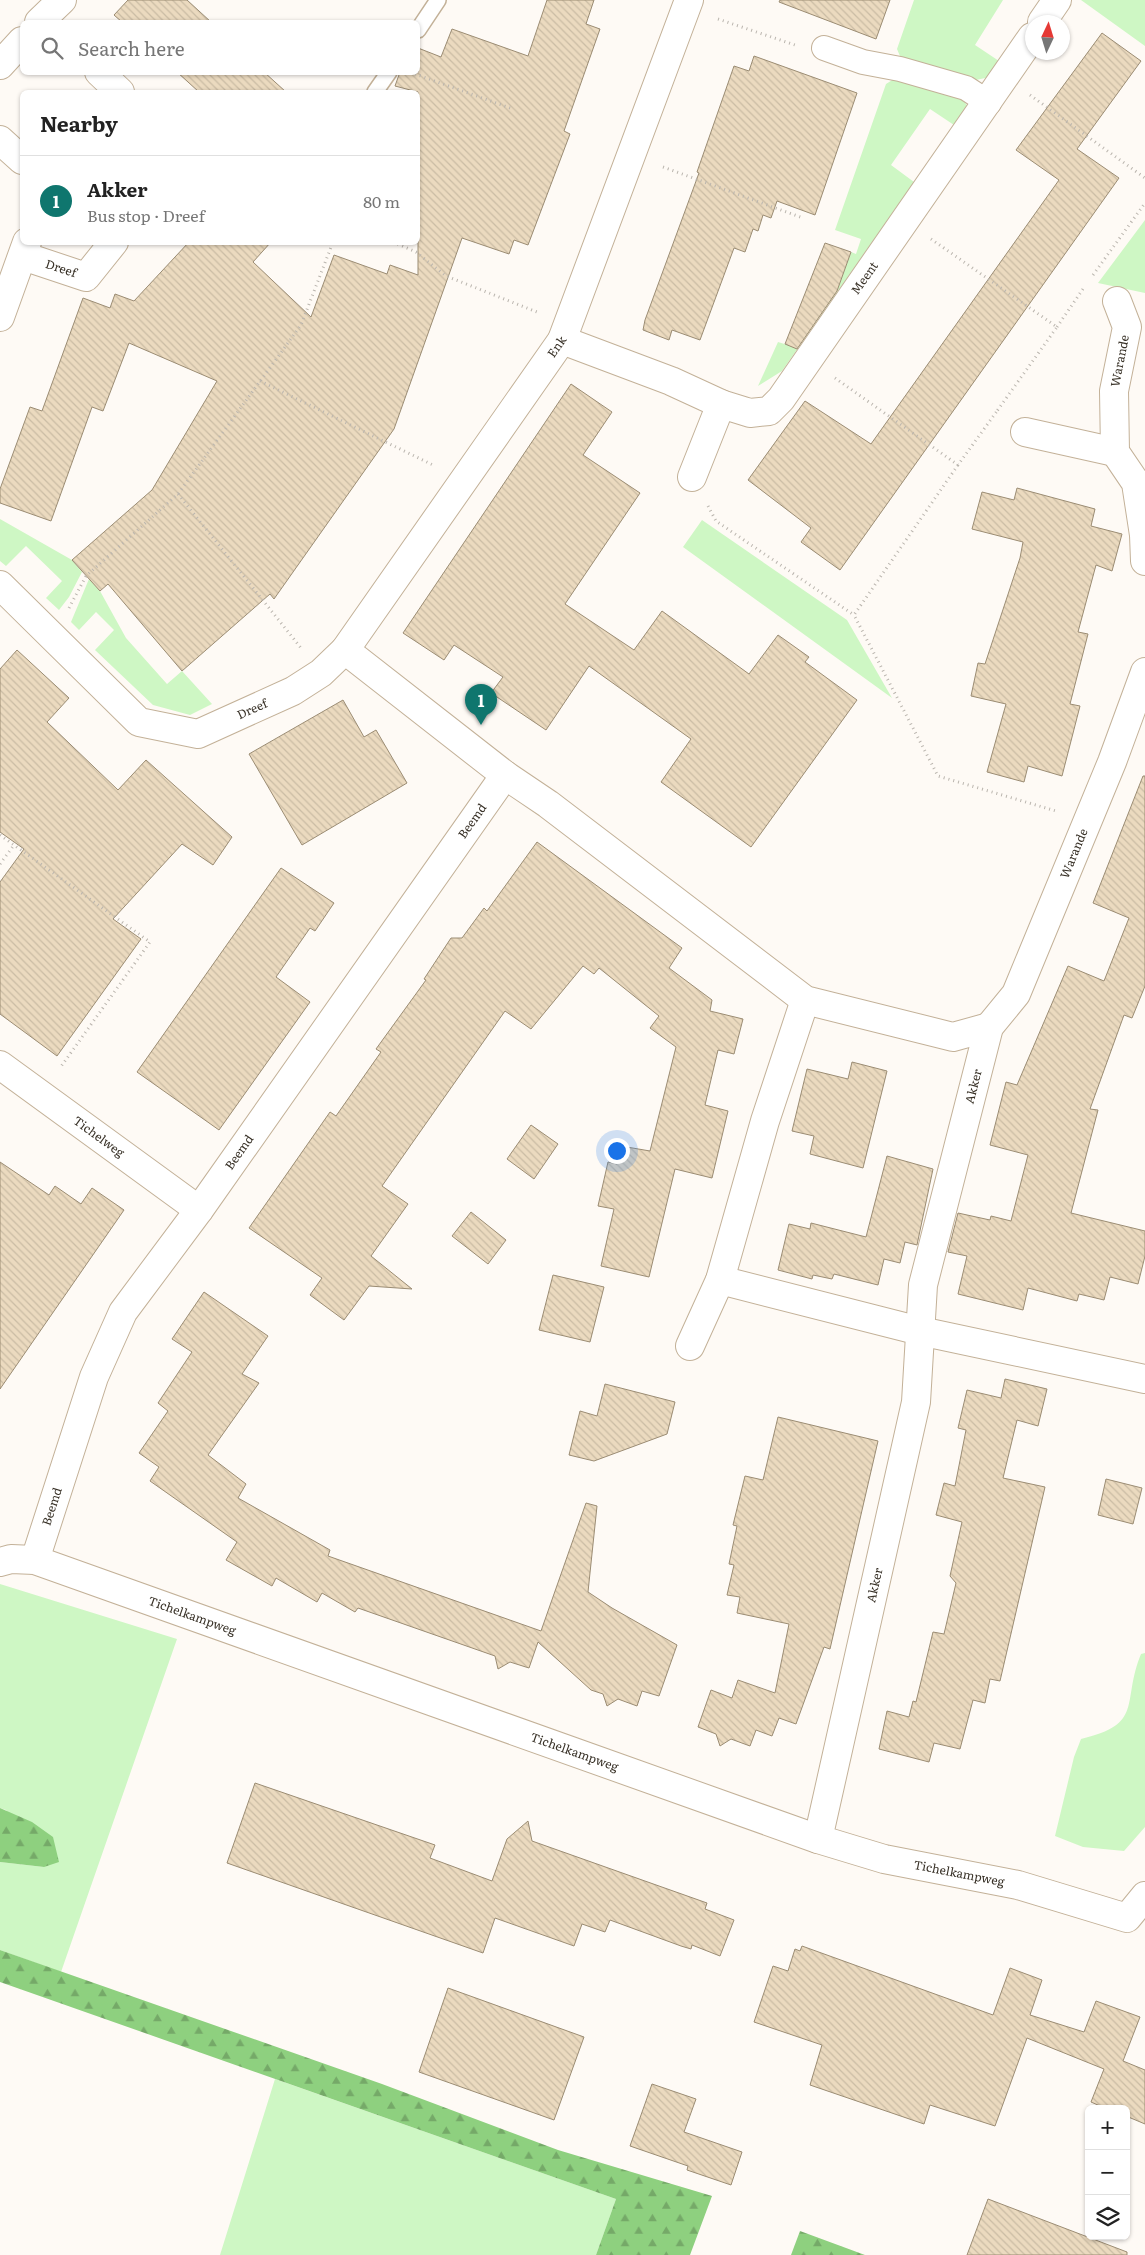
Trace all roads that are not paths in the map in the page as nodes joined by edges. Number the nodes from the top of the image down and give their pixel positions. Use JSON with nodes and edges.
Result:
{"nodes":[{"id":1,"x":62,"y":0,"type":"edge"},
{"id":2,"x":438,"y":0,"type":"edge"},
{"id":3,"x":1057,"y":0,"type":"edge"},
{"id":4,"x":688,"y":4,"type":"edge"},
{"id":5,"x":1047,"y":15,"type":"edge"},
{"id":6,"x":43,"y":20,"type":"edge"},
{"id":7,"x":420,"y":27,"type":"edge"},
{"id":8,"x":20,"y":43,"type":"edge"},
{"id":9,"x":824,"y":48,"type":"road end"},
{"id":10,"x":1025,"y":49,"type":"edge"},
{"id":11,"x":0,"y":66,"type":"edge"},
{"id":12,"x":102,"y":75,"type":"edge"},
{"id":13,"x":387,"y":75,"type":"edge"},
{"id":14,"x":118,"y":90,"type":"edge"},
{"id":15,"x":376,"y":90,"type":"edge"},
{"id":16,"x":989,"y":103,"type":"junction"},
{"id":17,"x":0,"y":140,"type":"edge"},
{"id":18,"x":20,"y":158,"type":"edge"},
{"id":19,"x":112,"y":245,"type":"edge"},
{"id":20,"x":25,"y":249,"type":"edge"},
{"id":21,"x":1117,"y":301,"type":"dead end"},
{"id":22,"x":0,"y":317,"type":"edge"},
{"id":23,"x":566,"y":332,"type":"junction"},
{"id":24,"x":721,"y":404,"type":"junction"},
{"id":25,"x":1025,"y":432,"type":"road end"},
{"id":26,"x":1115,"y":452,"type":"junction"},
{"id":27,"x":692,"y":477,"type":"road end"},
{"id":28,"x":1145,"y":561,"type":"edge"},
{"id":29,"x":0,"y":586,"type":"edge"},
{"id":30,"x":344,"y":650,"type":"junction"},
{"id":31,"x":1145,"y":672,"type":"edge"},
{"id":32,"x":505,"y":775,"type":"junction"},
{"id":33,"x":805,"y":1000,"type":"junction"},
{"id":34,"x":989,"y":1027,"type":"junction"},
{"id":35,"x":0,"y":1065,"type":"edge"},
{"id":36,"x":199,"y":1210,"type":"junction"},
{"id":37,"x":720,"y":1280,"type":"junction"},
{"id":38,"x":920,"y":1331,"type":"junction"},
{"id":39,"x":690,"y":1346,"type":"dead end"},
{"id":40,"x":1145,"y":1379,"type":"edge"},
{"id":41,"x":35,"y":1560,"type":"junction"},
{"id":42,"x":0,"y":1562,"type":"edge"},
{"id":43,"x":818,"y":1839,"type":"junction"},
{"id":44,"x":1145,"y":1896,"type":"edge"},
{"id":45,"x":1136,"y":1924,"type":"edge"}],
"edges":[{"from":1,"to":6,"type":"street"},
{"from":2,"to":7,"type":"lane"},
{"from":3,"to":5,"type":"street"},
{"from":4,"to":23,"type":"street","name":"Enk"},
{"from":8,"to":11,"type":"street"},
{"from":9,"to":16,"type":"street"},
{"from":10,"to":16,"type":"street","name":"Meent"},
{"from":12,"to":14,"type":"street"},
{"from":13,"to":15,"type":"lane"},
{"from":16,"to":24,"type":"street","name":"Meent"},
{"from":17,"to":18,"type":"street"},
{"from":19,"to":20,"type":"street","name":"Dreef"},
{"from":20,"to":22,"type":"street","name":"Dreef"},
{"from":21,"to":26,"type":"street","name":"Warande"},
{"from":23,"to":24,"type":"street","name":"Meent"},
{"from":23,"to":30,"type":"street","name":"Enk"},
{"from":24,"to":27,"type":"street"},
{"from":25,"to":26,"type":"street"},
{"from":26,"to":28,"type":"street"},
{"from":29,"to":30,"type":"street","name":"Dreef"},
{"from":30,"to":32,"type":"street"},
{"from":31,"to":34,"type":"street","name":"Warande"},
{"from":32,"to":33,"type":"street"},
{"from":32,"to":36,"type":"street","name":"Beemd"},
{"from":33,"to":34,"type":"street"},
{"from":33,"to":37,"type":"street"},
{"from":34,"to":38,"type":"street","name":"Akker"},
{"from":35,"to":36,"type":"street","name":"Tichelweg"},
{"from":36,"to":41,"type":"street","name":"Beemd"},
{"from":37,"to":38,"type":"street"},
{"from":37,"to":39,"type":"street"},
{"from":38,"to":40,"type":"street"},
{"from":38,"to":43,"type":"street","name":"Akker"},
{"from":41,"to":42,"type":"street","name":"Tichelkampweg"},
{"from":41,"to":43,"type":"street","name":"Tichelkampweg"},
{"from":43,"to":45,"type":"street","name":"Tichelkampweg"},
{"from":44,"to":45,"type":"street","name":"Tichelkampweg"}]}
